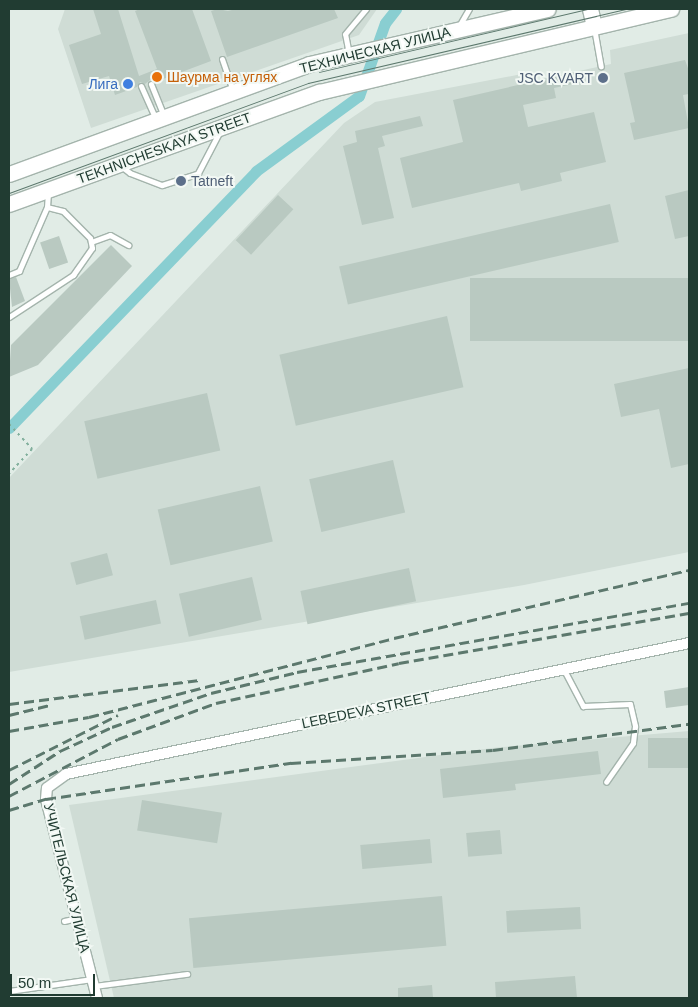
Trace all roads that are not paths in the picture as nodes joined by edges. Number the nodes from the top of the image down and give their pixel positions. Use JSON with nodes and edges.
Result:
{"nodes":[{"id":1,"x":366,"y":9,"type":"edge"},
{"id":2,"x":469,"y":9,"type":"edge"},
{"id":3,"x":548,"y":9,"type":"edge"},
{"id":4,"x":590,"y":9,"type":"edge"},
{"id":5,"x":671,"y":9,"type":"edge"},
{"id":6,"x":356,"y":10,"type":"edge"},
{"id":7,"x":358,"y":18,"type":"junction"},
{"id":8,"x":594,"y":27,"type":"junction"},
{"id":9,"x":457,"y":30,"type":"junction"},
{"id":10,"x":353,"y":54,"type":"junction"},
{"id":11,"x":222,"y":59,"type":"dead end"},
{"id":12,"x":601,"y":66,"type":"dead end"},
{"id":13,"x":151,"y":84,"type":"dead end"},
{"id":14,"x":141,"y":86,"type":"dead end"},
{"id":15,"x":233,"y":92,"type":"junction"},
{"id":16,"x":319,"y":92,"type":"joint"},
{"id":17,"x":160,"y":119,"type":"junction"},
{"id":18,"x":221,"y":127,"type":"junction"},
{"id":19,"x":119,"y":164,"type":"junction"},
{"id":20,"x":9,"y":174,"type":"edge"},
{"id":21,"x":48,"y":190,"type":"junction"},
{"id":22,"x":9,"y":204,"type":"edge"},
{"id":23,"x":47,"y":207,"type":"junction"},
{"id":24,"x":91,"y":242,"type":"junction"},
{"id":25,"x":128,"y":245,"type":"dead end"},
{"id":26,"x":9,"y":275,"type":"edge"},
{"id":27,"x":9,"y":317,"type":"edge"},
{"id":28,"x":689,"y":643,"type":"edge"},
{"id":29,"x":563,"y":669,"type":"junction"},
{"id":30,"x":606,"y":782,"type":"dead end"},
{"id":31,"x":48,"y":788,"type":"joint"},
{"id":32,"x":77,"y":918,"type":"junction"},
{"id":33,"x":64,"y":921,"type":"dead end"},
{"id":34,"x":187,"y":974,"type":"dead end"},
{"id":35,"x":93,"y":983,"type":"junction"},
{"id":36,"x":9,"y":991,"type":"edge"},
{"id":37,"x":97,"y":998,"type":"edge"}],
"edges":[{"from":1,"to":7,"type":"lane"},
{"from":2,"to":9,"type":"lane"},
{"from":3,"to":9,"type":"main road","name":"ТЕХНИЧЕСКАЯ УЛИЦА"},
{"from":4,"to":8,"type":"main road"},
{"from":5,"to":8,"type":"main road","name":"ТЕХНИЧЕСКАЯ УЛИЦА"},
{"from":6,"to":7,"type":"lane"},
{"from":7,"to":10,"type":"lane"},
{"from":8,"to":12,"type":"lane"},
{"from":8,"to":16,"type":"main road","name":"ТЕХНИЧЕСКАЯ УЛИЦА"},
{"from":9,"to":10,"type":"main road","name":"ТЕХНИЧЕСКАЯ УЛИЦА"},
{"from":10,"to":15,"type":"main road","name":"ТЕХНИЧЕСКАЯ УЛИЦА"},
{"from":11,"to":15,"type":"lane"},
{"from":13,"to":17,"type":"lane"},
{"from":14,"to":17,"type":"lane"},
{"from":15,"to":17,"type":"main road","name":"ТЕХНИЧЕСКАЯ УЛИЦА"},
{"from":16,"to":18,"type":"main road","name":"TEKHNICHESKAYA STREET"},
{"from":17,"to":20,"type":"main road","name":"ТЕХНИЧЕСКАЯ УЛИЦА"},
{"from":18,"to":19,"type":"main road","name":"TEKHNICHESKAYA STREET"},
{"from":18,"to":19,"type":"lane"},
{"from":19,"to":21,"type":"main road","name":"TEKHNICHESKAYA STREET"},
{"from":21,"to":22,"type":"main road","name":"TEKHNICHESKAYA STREET"},
{"from":21,"to":23,"type":"lane"},
{"from":23,"to":24,"type":"lane"},
{"from":23,"to":26,"type":"lane"},
{"from":24,"to":25,"type":"lane"},
{"from":24,"to":27,"type":"lane"},
{"from":28,"to":29,"type":"street","name":"LEBEDEVA STREET"},
{"from":29,"to":30,"type":"lane"},
{"from":29,"to":31,"type":"street","name":"LEBEDEVA STREET"},
{"from":31,"to":32,"type":"street","name":"УЧИТЕЛЬСКАЯ УЛИЦА"},
{"from":32,"to":33,"type":"lane"},
{"from":32,"to":35,"type":"street","name":"УЧИТЕЛЬСКАЯ УЛИЦА"},
{"from":34,"to":35,"type":"lane"},
{"from":35,"to":36,"type":"lane"},
{"from":35,"to":37,"type":"street","name":"УЧИТЕЛЬСКАЯ УЛИЦА"}]}
